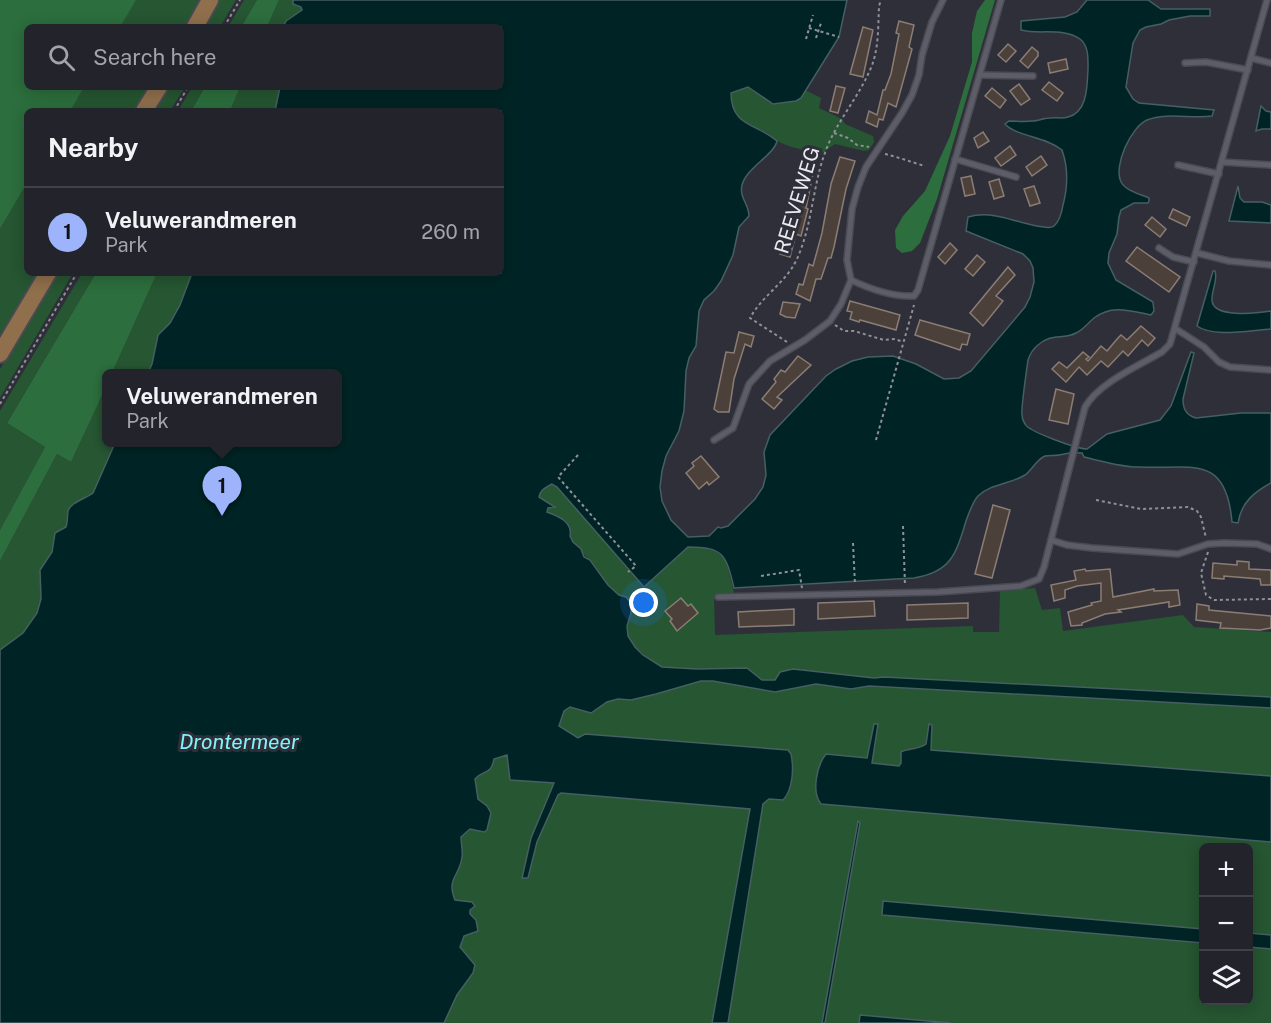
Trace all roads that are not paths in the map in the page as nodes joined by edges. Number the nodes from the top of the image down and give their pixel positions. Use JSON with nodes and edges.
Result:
{"nodes":[{"id":1,"x":210,"y":0,"type":"edge"},
{"id":2,"x":943,"y":0,"type":"edge"},
{"id":3,"x":1001,"y":0,"type":"edge"},
{"id":4,"x":1267,"y":0,"type":"edge"},
{"id":5,"x":197,"y":24,"type":"edge"},
{"id":6,"x":1251,"y":58,"type":"junction"},
{"id":7,"x":1185,"y":63,"type":"dead end"},
{"id":8,"x":1271,"y":63,"type":"edge"},
{"id":9,"x":1248,"y":70,"type":"junction"},
{"id":10,"x":980,"y":75,"type":"junction"},
{"id":11,"x":1033,"y":76,"type":"dead end"},
{"id":12,"x":157,"y":90,"type":"edge"},
{"id":13,"x":146,"y":108,"type":"edge"},
{"id":14,"x":955,"y":159,"type":"junction"},
{"id":15,"x":1222,"y":162,"type":"junction"},
{"id":16,"x":1178,"y":165,"type":"dead end"},
{"id":17,"x":1271,"y":165,"type":"edge"},
{"id":18,"x":1219,"y":174,"type":"junction"},
{"id":19,"x":1016,"y":177,"type":"dead end"},
{"id":20,"x":1159,"y":248,"type":"dead end"},
{"id":21,"x":1197,"y":253,"type":"junction"},
{"id":22,"x":1194,"y":262,"type":"junction"},
{"id":23,"x":1271,"y":265,"type":"edge"},
{"id":24,"x":46,"y":276,"type":"edge"},
{"id":25,"x":851,"y":280,"type":"junction"},
{"id":26,"x":1176,"y":328,"type":"junction"},
{"id":27,"x":0,"y":354,"type":"edge"},
{"id":28,"x":1271,"y":370,"type":"edge"},
{"id":29,"x":714,"y":440,"type":"dead end"},
{"id":30,"x":1051,"y":540,"type":"junction"},
{"id":31,"x":1271,"y":549,"type":"edge"},
{"id":32,"x":718,"y":597,"type":"dead end"}],
"edges":[{"from":1,"to":5,"type":"main road"},
{"from":2,"to":25,"type":"lane"},
{"from":3,"to":10,"type":"lane"},
{"from":4,"to":6,"type":"lane"},
{"from":6,"to":8,"type":"lane"},
{"from":6,"to":9,"type":"lane"},
{"from":7,"to":9,"type":"lane"},
{"from":9,"to":15,"type":"lane"},
{"from":10,"to":11,"type":"lane"},
{"from":10,"to":14,"type":"lane"},
{"from":12,"to":13,"type":"main road"},
{"from":14,"to":19,"type":"lane"},
{"from":14,"to":25,"type":"lane"},
{"from":15,"to":17,"type":"lane"},
{"from":15,"to":18,"type":"lane"},
{"from":16,"to":18,"type":"lane"},
{"from":18,"to":21,"type":"lane"},
{"from":20,"to":22,"type":"lane"},
{"from":21,"to":22,"type":"lane"},
{"from":21,"to":23,"type":"lane"},
{"from":22,"to":26,"type":"lane"},
{"from":24,"to":27,"type":"main road"},
{"from":25,"to":29,"type":"lane"},
{"from":26,"to":28,"type":"lane"},
{"from":26,"to":30,"type":"lane"},
{"from":30,"to":31,"type":"lane"},
{"from":30,"to":32,"type":"lane"}]}
